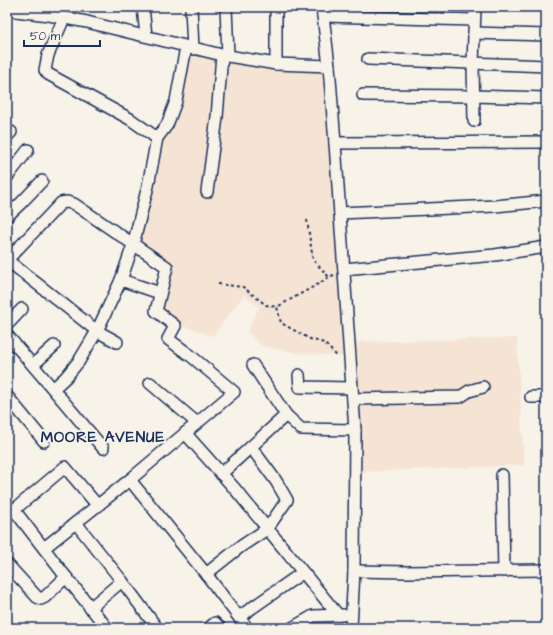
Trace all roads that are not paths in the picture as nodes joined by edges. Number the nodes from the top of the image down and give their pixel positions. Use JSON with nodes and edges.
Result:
{"nodes":[{"id":1,"x":143,"y":7,"type":"edge"},
{"id":2,"x":191,"y":7,"type":"edge"},
{"id":3,"x":226,"y":7,"type":"edge"},
{"id":4,"x":276,"y":7,"type":"edge"},
{"id":5,"x":475,"y":7,"type":"edge"},
{"id":6,"x":7,"y":10,"type":"edge"},
{"id":7,"x":38,"y":10,"type":"edge"},
{"id":8,"x":322,"y":11,"type":"edge"},
{"id":9,"x":64,"y":18,"type":"junction"},
{"id":10,"x":474,"y":20,"type":"junction"},
{"id":11,"x":474,"y":32,"type":"junction"},
{"id":12,"x":546,"y":35,"type":"edge"},
{"id":13,"x":146,"y":36,"type":"junction"},
{"id":14,"x":190,"y":48,"type":"junction"},
{"id":15,"x":225,"y":56,"type":"junction"},
{"id":16,"x":368,"y":59,"type":"dead end"},
{"id":17,"x":276,"y":64,"type":"junction"},
{"id":18,"x":473,"y":64,"type":"junction"},
{"id":19,"x":328,"y":66,"type":"junction"},
{"id":20,"x":546,"y":66,"type":"edge"},
{"id":21,"x":363,"y":95,"type":"dead end"},
{"id":22,"x":473,"y":96,"type":"junction"},
{"id":23,"x":546,"y":98,"type":"edge"},
{"id":24,"x":474,"y":122,"type":"dead end"},
{"id":25,"x":157,"y":138,"type":"junction"},
{"id":26,"x":546,"y":142,"type":"edge"},
{"id":27,"x":335,"y":143,"type":"junction"},
{"id":28,"x":28,"y":150,"type":"dead end"},
{"id":29,"x":7,"y":177,"type":"edge"},
{"id":30,"x":42,"y":181,"type":"dead end"},
{"id":31,"x":207,"y":192,"type":"dead end"},
{"id":32,"x":546,"y":201,"type":"edge"},
{"id":33,"x":340,"y":213,"type":"junction"},
{"id":34,"x":7,"y":216,"type":"edge"},
{"id":35,"x":133,"y":245,"type":"junction"},
{"id":36,"x":546,"y":247,"type":"edge"},
{"id":37,"x":7,"y":260,"type":"edge"},
{"id":38,"x":345,"y":271,"type":"junction"},
{"id":39,"x":121,"y":280,"type":"junction"},
{"id":40,"x":160,"y":293,"type":"junction"},
{"id":41,"x":22,"y":309,"type":"dead end"},
{"id":42,"x":7,"y":325,"type":"edge"},
{"id":43,"x":97,"y":331,"type":"junction"},
{"id":44,"x":7,"y":335,"type":"edge"},
{"id":45,"x":117,"y":342,"type":"dead end"},
{"id":46,"x":54,"y":346,"type":"dead end"},
{"id":47,"x":33,"y":365,"type":"junction"},
{"id":48,"x":253,"y":365,"type":"dead end"},
{"id":49,"x":299,"y":375,"type":"dead end"},
{"id":50,"x":150,"y":383,"type":"dead end"},
{"id":51,"x":484,"y":387,"type":"dead end"},
{"id":52,"x":53,"y":389,"type":"junction"},
{"id":53,"x":353,"y":393,"type":"junction"},
{"id":54,"x":7,"y":396,"type":"edge"},
{"id":55,"x":531,"y":397,"type":"dead end"},
{"id":56,"x":546,"y":397,"type":"edge"},
{"id":57,"x":286,"y":415,"type":"junction"},
{"id":58,"x":197,"y":423,"type":"junction"},
{"id":59,"x":355,"y":430,"type":"junction"},
{"id":60,"x":185,"y":433,"type":"junction"},
{"id":61,"x":44,"y":441,"type":"dead end"},
{"id":62,"x":250,"y":447,"type":"junction"},
{"id":63,"x":103,"y":448,"type":"dead end"},
{"id":64,"x":221,"y":474,"type":"junction"},
{"id":65,"x":502,"y":475,"type":"dead end"},
{"id":66,"x":130,"y":480,"type":"junction"},
{"id":67,"x":98,"y":506,"type":"junction"},
{"id":68,"x":76,"y":523,"type":"junction"},
{"id":69,"x":267,"y":529,"type":"junction"},
{"id":70,"x":44,"y":548,"type":"junction"},
{"id":71,"x":7,"y":564,"type":"edge"},
{"id":72,"x":354,"y":570,"type":"junction"},
{"id":73,"x":546,"y":570,"type":"edge"},
{"id":74,"x":504,"y":571,"type":"junction"},
{"id":75,"x":302,"y":573,"type":"junction"},
{"id":76,"x":206,"y":574,"type":"junction"},
{"id":77,"x":66,"y":578,"type":"junction"},
{"id":78,"x":122,"y":581,"type":"junction"},
{"id":79,"x":90,"y":608,"type":"junction"},
{"id":80,"x":352,"y":615,"type":"junction"},
{"id":81,"x":338,"y":616,"type":"junction"},
{"id":82,"x":239,"y":617,"type":"junction"},
{"id":83,"x":108,"y":628,"type":"edge"},
{"id":84,"x":157,"y":628,"type":"edge"},
{"id":85,"x":208,"y":628,"type":"edge"},
{"id":86,"x":220,"y":628,"type":"edge"},
{"id":87,"x":247,"y":628,"type":"edge"},
{"id":88,"x":292,"y":628,"type":"edge"},
{"id":89,"x":351,"y":628,"type":"edge"}],
"edges":[{"from":1,"to":13,"type":"street"},
{"from":2,"to":14,"type":"street"},
{"from":3,"to":15,"type":"street"},
{"from":4,"to":17,"type":"street"},
{"from":5,"to":10,"type":"street"},
{"from":6,"to":7,"type":"street"},
{"from":7,"to":9,"type":"street"},
{"from":8,"to":10,"type":"street"},
{"from":8,"to":19,"type":"street"},
{"from":9,"to":13,"type":"street"},
{"from":9,"to":25,"type":"street"},
{"from":10,"to":11,"type":"street"},
{"from":11,"to":12,"type":"street"},
{"from":11,"to":18,"type":"street"},
{"from":13,"to":14,"type":"street"},
{"from":14,"to":15,"type":"street"},
{"from":14,"to":25,"type":"street"},
{"from":15,"to":17,"type":"street"},
{"from":15,"to":31,"type":"street"},
{"from":16,"to":18,"type":"street"},
{"from":17,"to":19,"type":"street"},
{"from":18,"to":20,"type":"street"},
{"from":18,"to":22,"type":"street"},
{"from":19,"to":27,"type":"street"},
{"from":21,"to":22,"type":"street"},
{"from":22,"to":23,"type":"street"},
{"from":22,"to":24,"type":"street"},
{"from":25,"to":35,"type":"street"},
{"from":26,"to":27,"type":"street"},
{"from":27,"to":33,"type":"street"},
{"from":28,"to":29,"type":"street"},
{"from":30,"to":34,"type":"street"},
{"from":32,"to":33,"type":"street"},
{"from":33,"to":38,"type":"street"},
{"from":35,"to":37,"type":"street"},
{"from":35,"to":39,"type":"street"},
{"from":35,"to":40,"type":"street"},
{"from":36,"to":38,"type":"street"},
{"from":37,"to":43,"type":"street"},
{"from":38,"to":53,"type":"street"},
{"from":39,"to":40,"type":"street"},
{"from":39,"to":43,"type":"street"},
{"from":40,"to":58,"type":"street"},
{"from":41,"to":42,"type":"street"},
{"from":43,"to":45,"type":"street"},
{"from":43,"to":52,"type":"street"},
{"from":44,"to":47,"type":"street"},
{"from":46,"to":47,"type":"street"},
{"from":47,"to":52,"type":"street"},
{"from":48,"to":57,"type":"street"},
{"from":49,"to":53,"type":"street"},
{"from":50,"to":58,"type":"street"},
{"from":51,"to":53,"type":"street"},
{"from":52,"to":63,"type":"street"},
{"from":53,"to":59,"type":"street"},
{"from":54,"to":61,"type":"street"},
{"from":55,"to":56,"type":"street"},
{"from":57,"to":59,"type":"street"},
{"from":57,"to":62,"type":"street"},
{"from":58,"to":60,"type":"street"},
{"from":59,"to":72,"type":"street"},
{"from":60,"to":64,"type":"street"},
{"from":60,"to":66,"type":"street"},
{"from":62,"to":64,"type":"street"},
{"from":62,"to":69,"type":"street"},
{"from":64,"to":69,"type":"street"},
{"from":65,"to":74,"type":"street"},
{"from":66,"to":67,"type":"street"},
{"from":66,"to":76,"type":"street"},
{"from":67,"to":68,"type":"street"},
{"from":67,"to":70,"type":"street"},
{"from":68,"to":70,"type":"street"},
{"from":68,"to":78,"type":"street"},
{"from":69,"to":75,"type":"street"},
{"from":69,"to":76,"type":"street"},
{"from":70,"to":77,"type":"street"},
{"from":71,"to":77,"type":"street"},
{"from":72,"to":74,"type":"street"},
{"from":72,"to":80,"type":"street"},
{"from":73,"to":74,"type":"street"},
{"from":75,"to":81,"type":"street"},
{"from":75,"to":82,"type":"street"},
{"from":76,"to":82,"type":"street"},
{"from":77,"to":79,"type":"street"},
{"from":78,"to":79,"type":"street"},
{"from":78,"to":84,"type":"street"},
{"from":79,"to":83,"type":"street"},
{"from":80,"to":81,"type":"street"},
{"from":80,"to":89,"type":"street"},
{"from":81,"to":88,"type":"street"},
{"from":82,"to":87,"type":"street"},
{"from":85,"to":86,"type":"street"}]}
